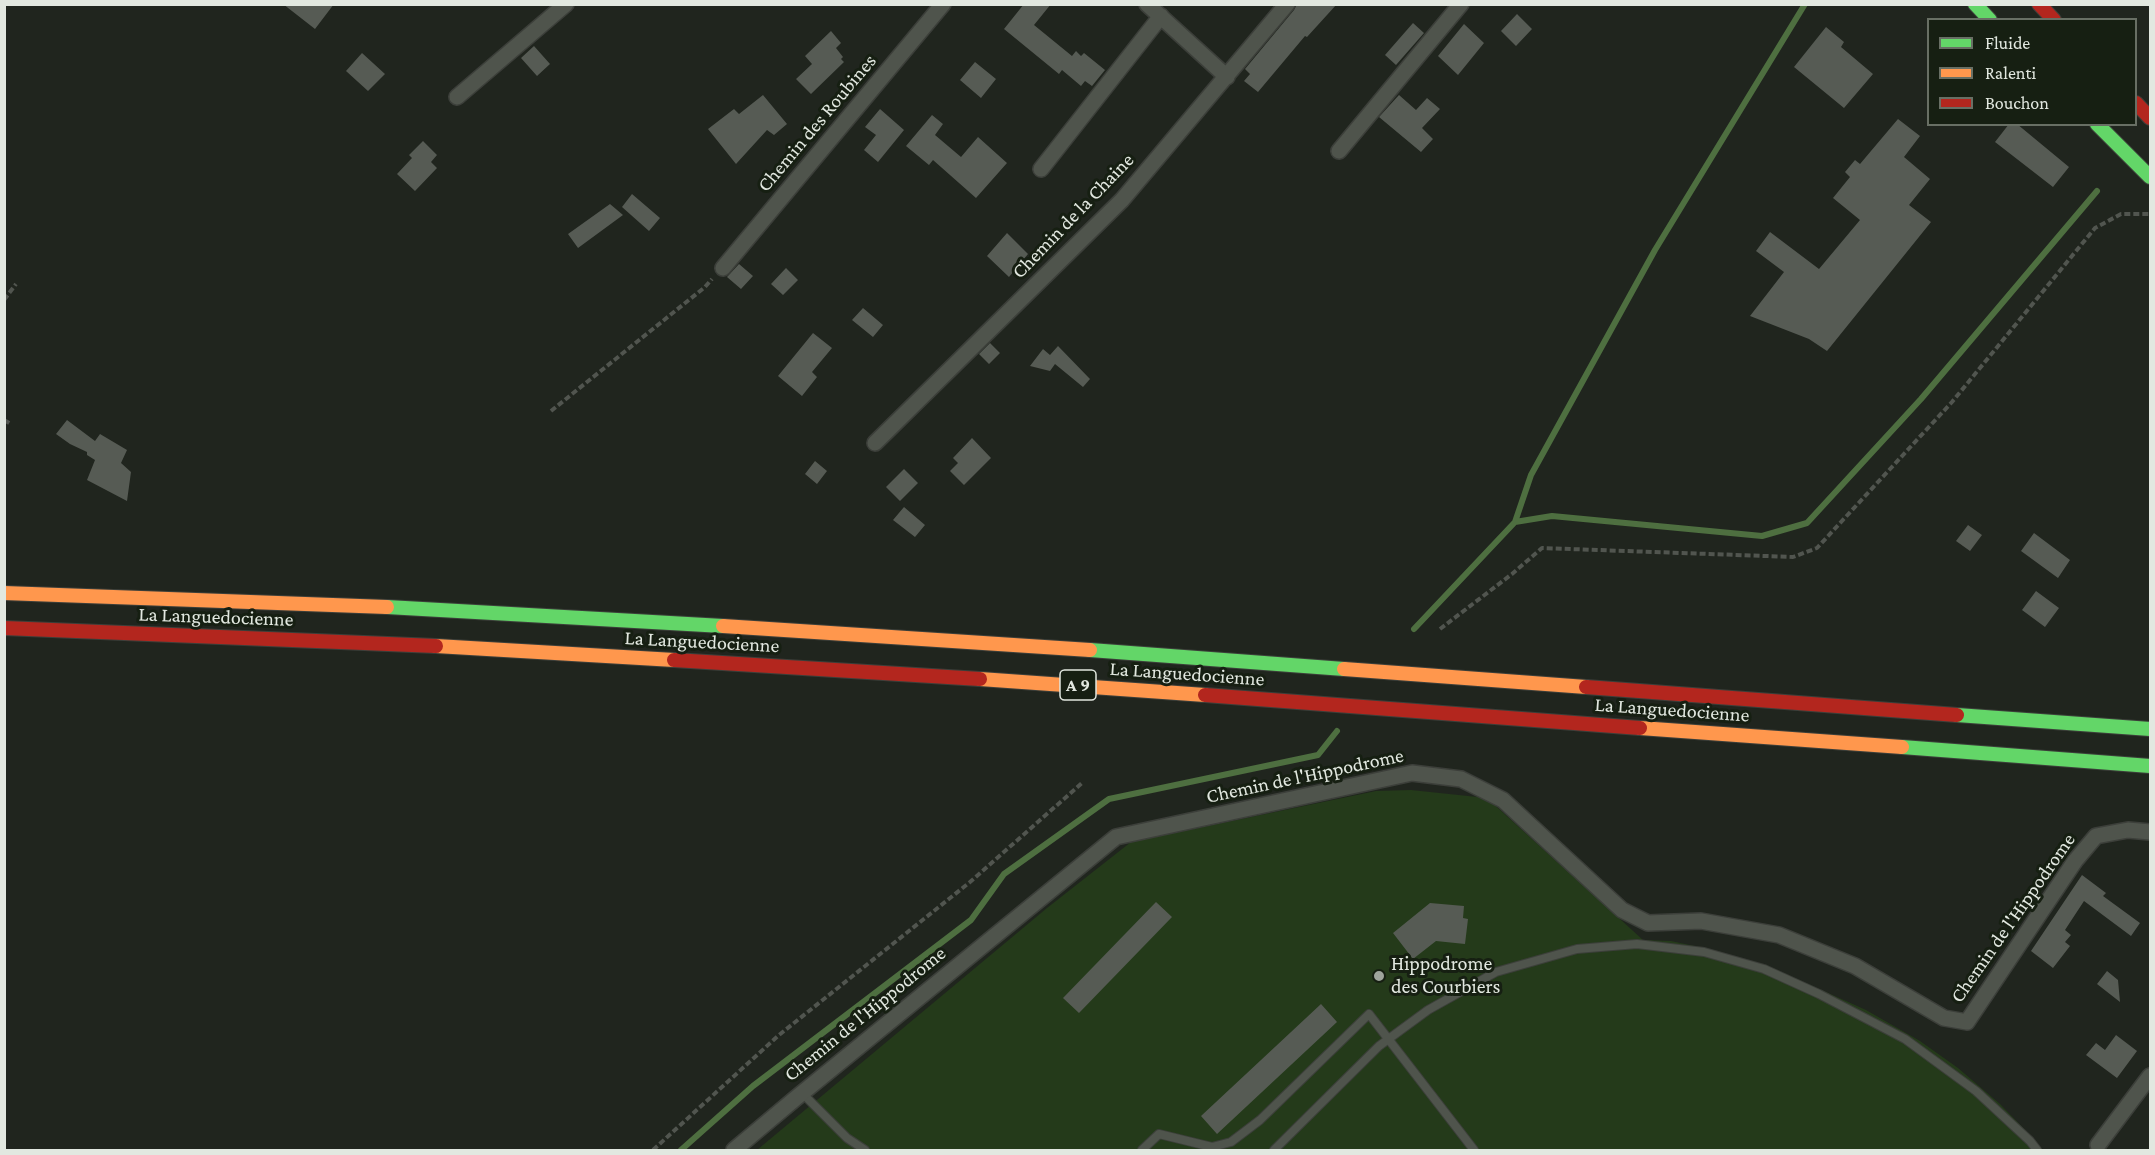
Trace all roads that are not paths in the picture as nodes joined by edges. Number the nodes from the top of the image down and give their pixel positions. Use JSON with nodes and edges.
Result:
{"nodes":[{"id":1,"x":566,"y":4,"type":"edge"},
{"id":2,"x":943,"y":4,"type":"edge"},
{"id":3,"x":1147,"y":4,"type":"edge"},
{"id":4,"x":1287,"y":4,"type":"edge"},
{"id":5,"x":1461,"y":4,"type":"edge"},
{"id":6,"x":1975,"y":4,"type":"edge"},
{"id":7,"x":2039,"y":4,"type":"edge"},
{"id":8,"x":1161,"y":16,"type":"junction"},
{"id":9,"x":1988,"y":18,"type":"edge"},
{"id":10,"x":2052,"y":18,"type":"edge"},
{"id":11,"x":1227,"y":76,"type":"junction"},
{"id":12,"x":457,"y":97,"type":"dead end"},
{"id":13,"x":2137,"y":104,"type":"edge"},
{"id":14,"x":2151,"y":118,"type":"edge"},
{"id":15,"x":2099,"y":126,"type":"edge"},
{"id":16,"x":1339,"y":151,"type":"dead end"},
{"id":17,"x":1041,"y":169,"type":"dead end"},
{"id":18,"x":2151,"y":177,"type":"edge"},
{"id":19,"x":723,"y":267,"type":"road end"},
{"id":20,"x":875,"y":443,"type":"dead end"},
{"id":21,"x":4,"y":593,"type":"edge"},
{"id":22,"x":4,"y":628,"type":"edge"},
{"id":23,"x":2151,"y":729,"type":"edge"},
{"id":24,"x":2151,"y":766,"type":"edge"},
{"id":25,"x":2151,"y":832,"type":"edge"},
{"id":26,"x":1388,"y":1038,"type":"junction"},
{"id":27,"x":2151,"y":1076,"type":"edge"},
{"id":28,"x":802,"y":1093,"type":"junction"},
{"id":29,"x":2098,"y":1145,"type":"dead end"},
{"id":30,"x":734,"y":1150,"type":"edge"},
{"id":31,"x":865,"y":1150,"type":"edge"},
{"id":32,"x":1142,"y":1150,"type":"edge"},
{"id":33,"x":1274,"y":1150,"type":"edge"},
{"id":34,"x":1474,"y":1150,"type":"edge"},
{"id":35,"x":2037,"y":1150,"type":"edge"}],
"edges":[{"from":1,"to":12,"type":"street"},
{"from":2,"to":19,"type":"street","name":"Chemin des Roubines"},
{"from":3,"to":8,"type":"street"},
{"from":4,"to":11,"type":"street","name":"Chemin de la Chaine"},
{"from":5,"to":16,"type":"street"},
{"from":6,"to":9,"type":"main road"},
{"from":7,"to":10,"type":"main road"},
{"from":8,"to":11,"type":"street"},
{"from":8,"to":17,"type":"street"},
{"from":11,"to":20,"type":"street","name":"Chemin de la Chaine"},
{"from":13,"to":14,"type":"main road"},
{"from":15,"to":18,"type":"main road"},
{"from":21,"to":23,"type":"main road","name":"La Languedocienne","number":"A 9"},
{"from":22,"to":24,"type":"main road","name":"La Languedocienne","number":"A 9"},
{"from":25,"to":28,"type":"street","name":"Chemin de l'Hippodrome"},
{"from":26,"to":32,"type":"lane"},
{"from":26,"to":33,"type":"lane"},
{"from":26,"to":34,"type":"lane"},
{"from":26,"to":35,"type":"lane"},
{"from":27,"to":29,"type":"street"},
{"from":28,"to":30,"type":"street","name":"Chemin de l'Hippodrome"},
{"from":28,"to":31,"type":"lane"}]}
